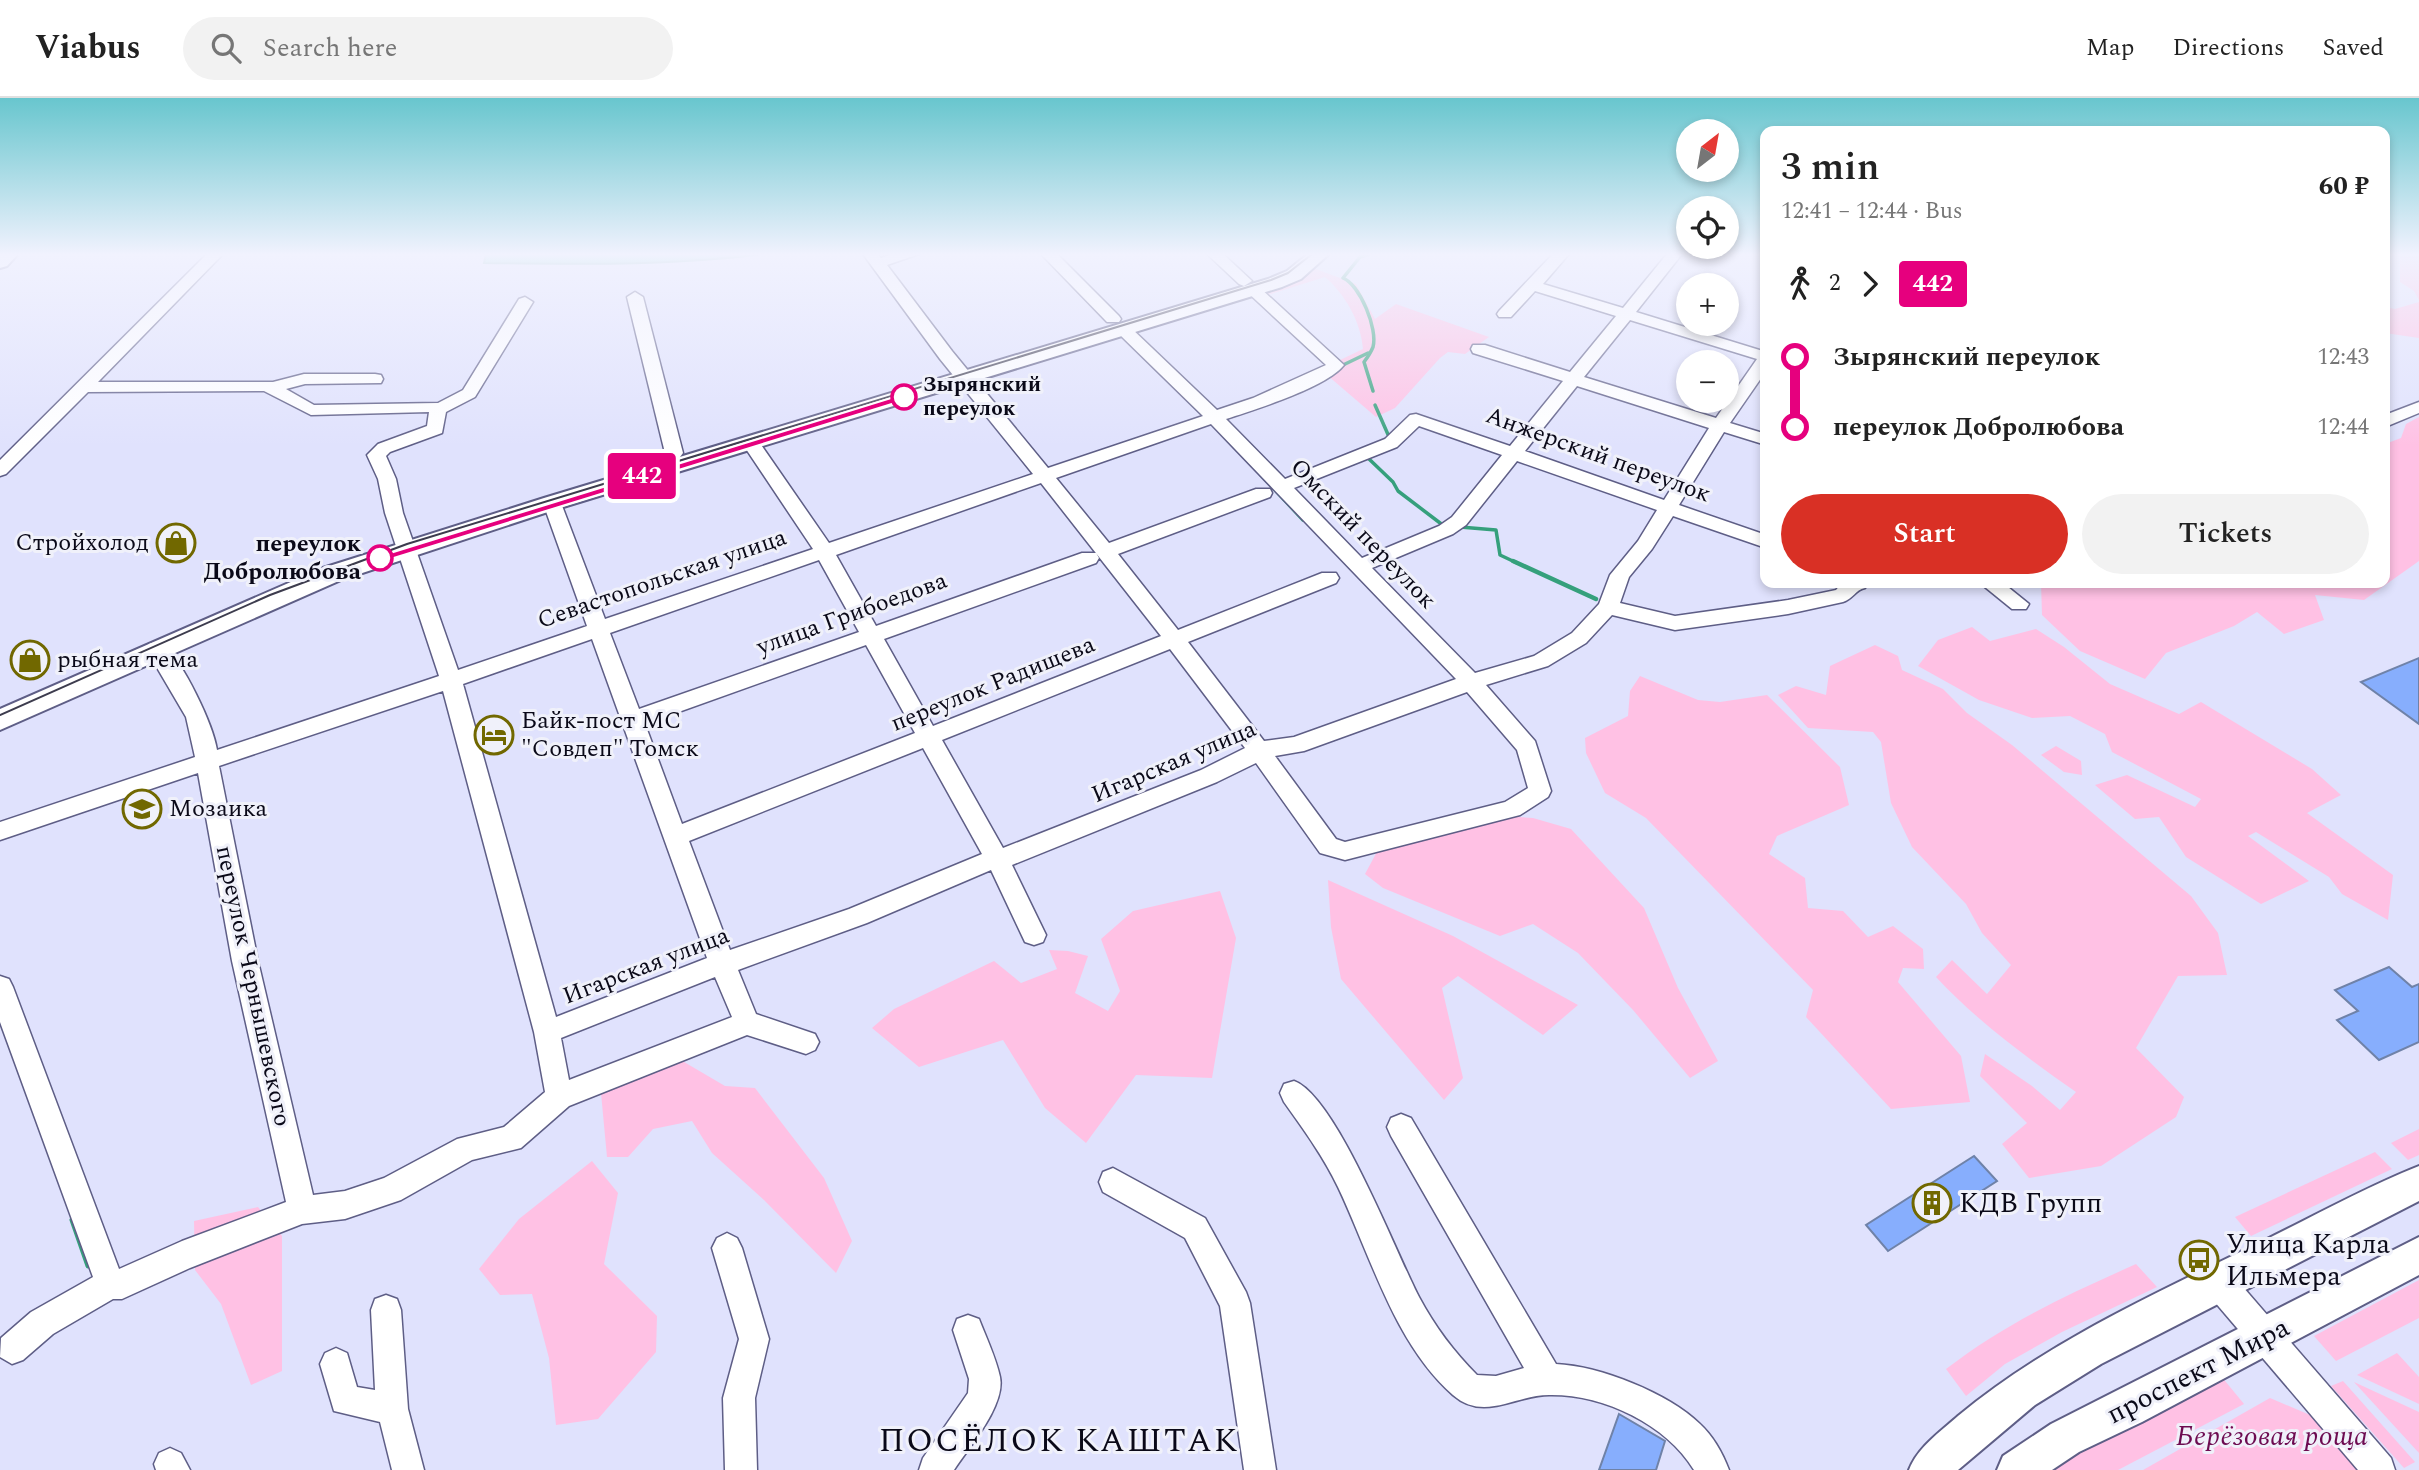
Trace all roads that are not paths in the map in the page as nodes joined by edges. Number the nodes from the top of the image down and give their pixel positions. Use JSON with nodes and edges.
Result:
{"nodes":[{"id":1,"x":152,"y":318,"type":"edge"},
{"id":2,"x":515,"y":318,"type":"edge"},
{"id":3,"x":640,"y":318,"type":"edge"},
{"id":4,"x":919,"y":318,"type":"edge"},
{"id":5,"x":1113,"y":318,"type":"edge"},
{"id":6,"x":1139,"y":318,"type":"edge"},
{"id":7,"x":1285,"y":318,"type":"edge"},
{"id":8,"x":1622,"y":318,"type":"edge"},
{"id":9,"x":1642,"y":318,"type":"edge"},
{"id":10,"x":1119,"y":324,"type":"junction"},
{"id":11,"x":1479,"y":349,"type":"dead end"},
{"id":12,"x":1760,"y":356,"type":"edge"},
{"id":13,"x":1760,"y":367,"type":"edge"},
{"id":14,"x":960,"y":373,"type":"junction"},
{"id":15,"x":375,"y":379,"type":"dead end"},
{"id":16,"x":1573,"y":379,"type":"junction"},
{"id":17,"x":83,"y":387,"type":"junction"},
{"id":18,"x":271,"y":388,"type":"junction"},
{"id":19,"x":2419,"y":407,"type":"edge"},
{"id":20,"x":438,"y":410,"type":"junction"},
{"id":21,"x":1213,"y":416,"type":"junction"},
{"id":22,"x":2390,"y":418,"type":"edge"},
{"id":23,"x":1413,"y":419,"type":"joint"},
{"id":24,"x":1720,"y":425,"type":"junction"},
{"id":25,"x":1760,"y":438,"type":"edge"},
{"id":26,"x":751,"y":443,"type":"junction"},
{"id":27,"x":1513,"y":452,"type":"junction"},
{"id":28,"x":674,"y":453,"type":"junction"},
{"id":29,"x":0,"y":470,"type":"edge"},
{"id":30,"x":1045,"y":474,"type":"junction"},
{"id":31,"x":1272,"y":490,"type":"junction"},
{"id":32,"x":552,"y":503,"type":"junction"},
{"id":33,"x":1668,"y":508,"type":"junction"},
{"id":34,"x":1760,"y":540,"type":"edge"},
{"id":35,"x":406,"y":542,"type":"junction"},
{"id":36,"x":824,"y":551,"type":"junction"},
{"id":37,"x":1098,"y":555,"type":"junction"},
{"id":38,"x":1358,"y":567,"type":"junction"},
{"id":39,"x":1329,"y":579,"type":"dead end"},
{"id":40,"x":1848,"y":588,"type":"edge"},
{"id":41,"x":1997,"y":588,"type":"edge"},
{"id":42,"x":2019,"y":604,"type":"dead end"},
{"id":43,"x":1608,"y":607,"type":"junction"},
{"id":44,"x":599,"y":628,"type":"junction"},
{"id":45,"x":869,"y":636,"type":"junction"},
{"id":46,"x":1176,"y":639,"type":"junction"},
{"id":47,"x":156,"y":649,"type":"junction"},
{"id":48,"x":451,"y":680,"type":"junction"},
{"id":49,"x":1471,"y":682,"type":"junction"},
{"id":50,"x":0,"y":705,"type":"edge"},
{"id":51,"x":0,"y":720,"type":"edge"},
{"id":52,"x":633,"y":720,"type":"junction"},
{"id":53,"x":929,"y":737,"type":"junction"},
{"id":54,"x":1261,"y":750,"type":"junction"},
{"id":55,"x":207,"y":762,"type":"junction"},
{"id":56,"x":0,"y":831,"type":"edge"},
{"id":57,"x":675,"y":836,"type":"junction"},
{"id":58,"x":998,"y":860,"type":"junction"},
{"id":59,"x":1034,"y":935,"type":"dead end"},
{"id":60,"x":722,"y":963,"type":"junction"},
{"id":61,"x":0,"y":987,"type":"edge"},
{"id":62,"x":747,"y":1023,"type":"junction"},
{"id":63,"x":547,"y":1032,"type":"junction"},
{"id":64,"x":806,"y":1042,"type":"dead end"},
{"id":65,"x":1294,"y":1093,"type":"dead end"},
{"id":66,"x":559,"y":1097,"type":"junction"},
{"id":67,"x":1401,"y":1128,"type":"dead end"},
{"id":68,"x":1114,"y":1182,"type":"dead end"},
{"id":69,"x":2419,"y":1183,"type":"edge"},
{"id":70,"x":302,"y":1210,"type":"junction"},
{"id":71,"x":727,"y":1248,"type":"dead end"},
{"id":72,"x":2419,"y":1255,"type":"edge"},
{"id":73,"x":2219,"y":1283,"type":"junction"},
{"id":74,"x":110,"y":1284,"type":"junction"},
{"id":75,"x":386,"y":1310,"type":"dead end"},
{"id":76,"x":968,"y":1330,"type":"dead end"},
{"id":77,"x":2266,"y":1336,"type":"junction"},
{"id":78,"x":12,"y":1349,"type":"dead end"},
{"id":79,"x":336,"y":1364,"type":"dead end"},
{"id":80,"x":1547,"y":1379,"type":"junction"},
{"id":81,"x":392,"y":1409,"type":"junction"},
{"id":82,"x":408,"y":1470,"type":"edge"},
{"id":83,"x":741,"y":1470,"type":"edge"},
{"id":84,"x":935,"y":1470,"type":"edge"},
{"id":85,"x":1260,"y":1470,"type":"edge"},
{"id":86,"x":1713,"y":1470,"type":"edge"},
{"id":87,"x":1929,"y":1470,"type":"edge"},
{"id":88,"x":2017,"y":1470,"type":"edge"},
{"id":89,"x":2379,"y":1470,"type":"edge"}],
"edges":[{"from":1,"to":17,"type":"street"},
{"from":2,"to":20,"type":"street"},
{"from":3,"to":28,"type":"street"},
{"from":4,"to":14,"type":"street"},
{"from":5,"to":10,"type":"street","name":"Омский переулок"},
{"from":6,"to":10,"type":"main road"},
{"from":7,"to":21,"type":"street","name":"Севастопольская улица"},
{"from":8,"to":16,"type":"street"},
{"from":9,"to":12,"type":"street"},
{"from":10,"to":14,"type":"main road"},
{"from":10,"to":21,"type":"street","name":"Омский переулок"},
{"from":11,"to":16,"type":"street"},
{"from":13,"to":24,"type":"street"},
{"from":14,"to":26,"type":"main road"},
{"from":14,"to":28,"type":"main road"},
{"from":14,"to":30,"type":"street"},
{"from":15,"to":18,"type":"street"},
{"from":16,"to":24,"type":"street"},
{"from":16,"to":27,"type":"street"},
{"from":17,"to":18,"type":"street"},
{"from":17,"to":29,"type":"street"},
{"from":18,"to":20,"type":"street"},
{"from":19,"to":22,"type":"street"},
{"from":20,"to":35,"type":"street"},
{"from":21,"to":30,"type":"street","name":"Севастопольская улица"},
{"from":21,"to":31,"type":"street","name":"Омский переулок"},
{"from":23,"to":27,"type":"street","name":"Анжерский переулок"},
{"from":23,"to":31,"type":"street","name":"улица Грибоедова"},
{"from":24,"to":25,"type":"street"},
{"from":24,"to":33,"type":"street"},
{"from":26,"to":32,"type":"main road"},
{"from":26,"to":36,"type":"street"},
{"from":27,"to":33,"type":"street","name":"Анжерский переулок"},
{"from":27,"to":38,"type":"street"},
{"from":28,"to":35,"type":"main road"},
{"from":30,"to":36,"type":"street","name":"Севастопольская улица"},
{"from":30,"to":37,"type":"street"},
{"from":31,"to":37,"type":"street","name":"улица Грибоедова"},
{"from":31,"to":38,"type":"street","name":"Омский переулок"},
{"from":32,"to":35,"type":"main road"},
{"from":32,"to":44,"type":"street"},
{"from":33,"to":34,"type":"street","name":"Анжерский переулок"},
{"from":33,"to":43,"type":"street"},
{"from":35,"to":47,"type":"main road"},
{"from":35,"to":48,"type":"street"},
{"from":35,"to":50,"type":"main road"},
{"from":36,"to":44,"type":"street","name":"Севастопольская улица"},
{"from":36,"to":45,"type":"street"},
{"from":37,"to":45,"type":"street","name":"улица Грибоедова"},
{"from":37,"to":46,"type":"street"},
{"from":38,"to":49,"type":"street","name":"Омский переулок"},
{"from":39,"to":46,"type":"street","name":"переулок Радищева"},
{"from":40,"to":43,"type":"street"},
{"from":41,"to":42,"type":"street"},
{"from":43,"to":49,"type":"street","name":"Игарская улица"},
{"from":44,"to":48,"type":"street","name":"Севастопольская улица"},
{"from":44,"to":52,"type":"street"},
{"from":45,"to":52,"type":"street","name":"улица Грибоедова"},
{"from":45,"to":53,"type":"street"},
{"from":46,"to":53,"type":"street","name":"переулок Радищева"},
{"from":46,"to":54,"type":"street"},
{"from":47,"to":51,"type":"main road"},
{"from":47,"to":55,"type":"street","name":"переулок Чернышевского"},
{"from":48,"to":55,"type":"street","name":"Севастопольская улица"},
{"from":48,"to":63,"type":"street"},
{"from":49,"to":54,"type":"street","name":"Игарская улица"},
{"from":49,"to":54,"type":"street","name":"Омский переулок"},
{"from":52,"to":57,"type":"street"},
{"from":53,"to":57,"type":"street","name":"переулок Радищева"},
{"from":53,"to":58,"type":"street"},
{"from":54,"to":58,"type":"street","name":"Игарская улица"},
{"from":55,"to":56,"type":"street","name":"Севастопольская улица"},
{"from":55,"to":70,"type":"street","name":"переулок Чернышевского"},
{"from":57,"to":60,"type":"street"},
{"from":58,"to":59,"type":"street"},
{"from":58,"to":60,"type":"street","name":"Игарская улица"},
{"from":60,"to":62,"type":"street"},
{"from":60,"to":63,"type":"street","name":"Игарская улица"},
{"from":61,"to":74,"type":"street"},
{"from":62,"to":64,"type":"street"},
{"from":62,"to":66,"type":"street"},
{"from":63,"to":66,"type":"street"},
{"from":65,"to":80,"type":"street"},
{"from":66,"to":70,"type":"street"},
{"from":67,"to":80,"type":"street"},
{"from":68,"to":85,"type":"street"},
{"from":69,"to":73,"type":"main road"},
{"from":70,"to":74,"type":"street"},
{"from":71,"to":83,"type":"street"},
{"from":72,"to":77,"type":"main road","name":"проспект Мира"},
{"from":73,"to":77,"type":"street"},
{"from":73,"to":87,"type":"main road"},
{"from":74,"to":78,"type":"street"},
{"from":75,"to":81,"type":"street"},
{"from":76,"to":84,"type":"street"},
{"from":77,"to":88,"type":"main road","name":"проспект Мира"},
{"from":77,"to":89,"type":"street"},
{"from":79,"to":81,"type":"street"},
{"from":80,"to":86,"type":"street"},
{"from":81,"to":82,"type":"street"}]}
